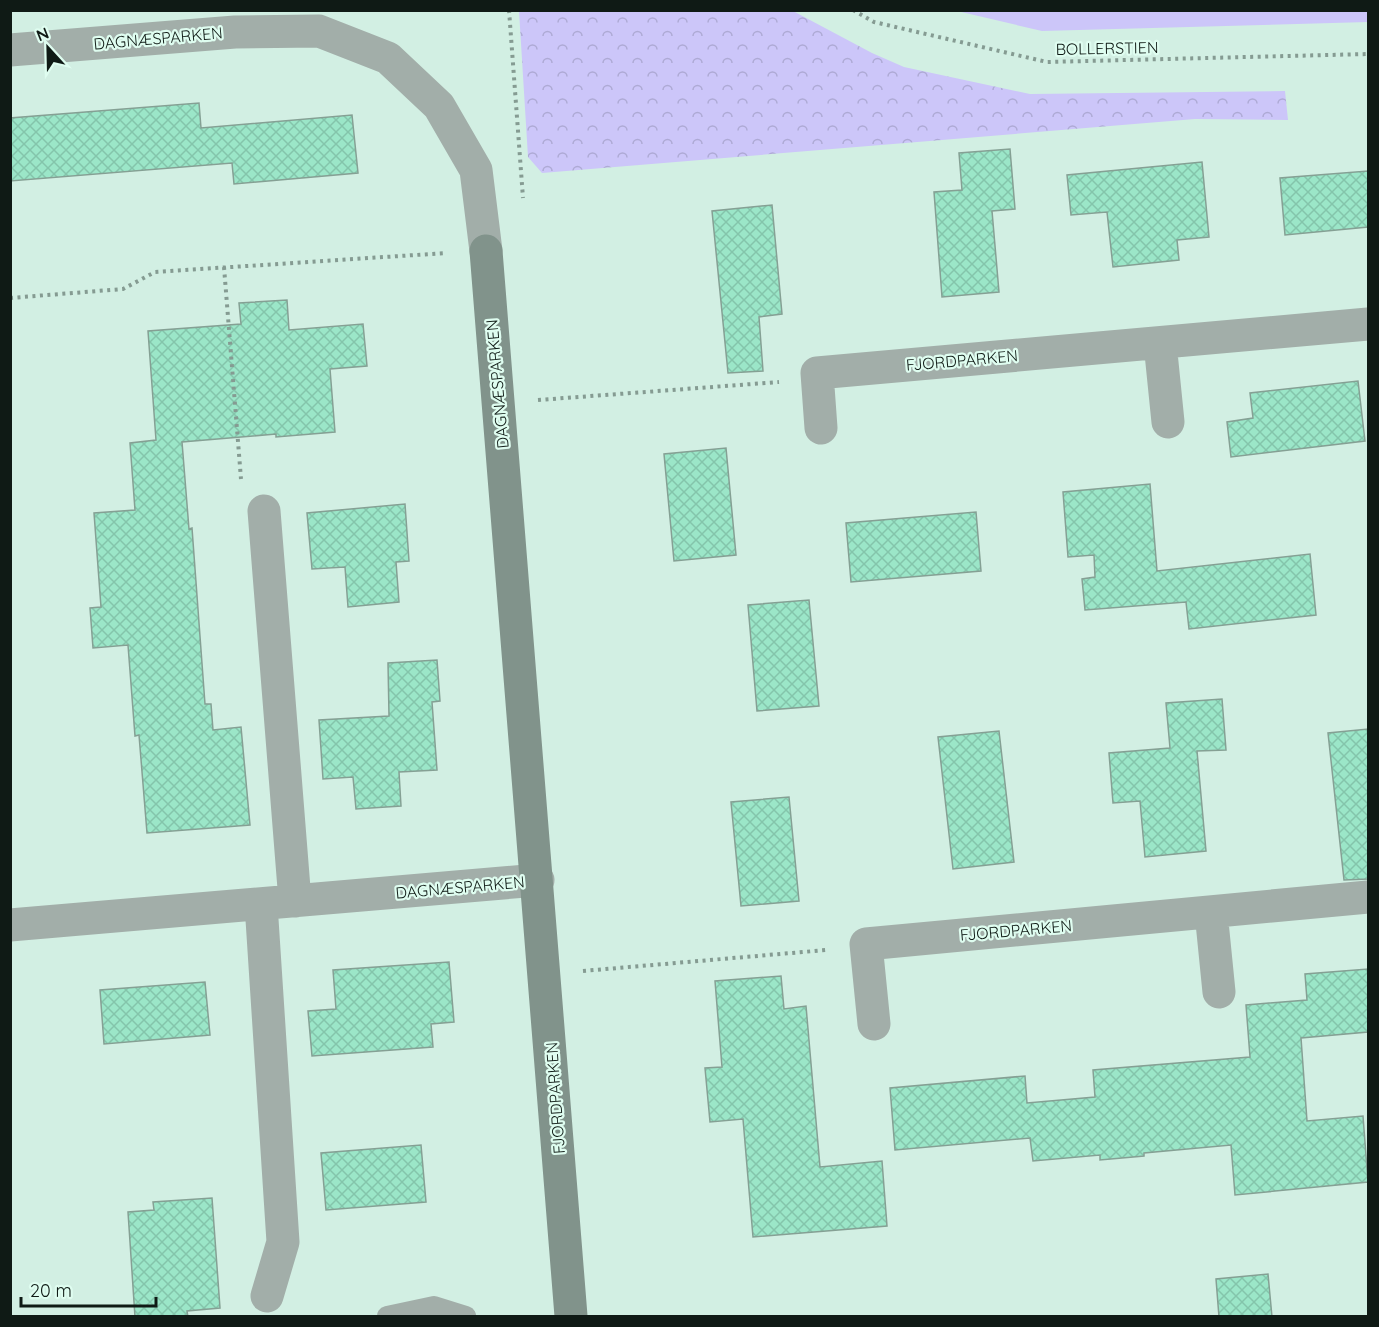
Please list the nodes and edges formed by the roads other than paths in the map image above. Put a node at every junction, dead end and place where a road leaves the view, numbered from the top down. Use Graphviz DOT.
graph roads {
  1 [pos="10,50"];
  2 [pos="1368,324"];
  3 [pos="1160,343"];
  4 [pos="1168,422"];
  5 [pos="821,428"];
  6 [pos="264,511"];
  7 [pos="538,880"];
  8 [pos="1368,897"];
  9 [pos="295,902"];
  10 [pos="261,904"];
  11 [pos="1211,912"];
  12 [pos="10,925"];
  13 [pos="1219,993"];
  14 [pos="874,1024"];
  15 [pos="267,1296"];
  16 [pos="387,1317"];
  17 [pos="466,1317"];
  18 [pos="571,1317"];
  1 -- 7 [label="street, DAGNÆSPARKEN"];
  2 -- 3 [label="street, FJORDPARKEN"];
  3 -- 4 [label="street"];
  3 -- 5 [label="street, FJORDPARKEN"];
  6 -- 9 [label="street"];
  7 -- 9 [label="street, DAGNÆSPARKEN"];
  7 -- 18 [label="street, FJORDPARKEN"];
  8 -- 11 [label="street, FJORDPARKEN"];
  9 -- 10 [label="street, DAGNÆSPARKEN"];
  10 -- 12 [label="street, DAGNÆSPARKEN"];
  10 -- 15 [label="street"];
  11 -- 13 [label="street"];
  11 -- 14 [label="street, FJORDPARKEN"];
  16 -- 17 [label="lane"];
}
